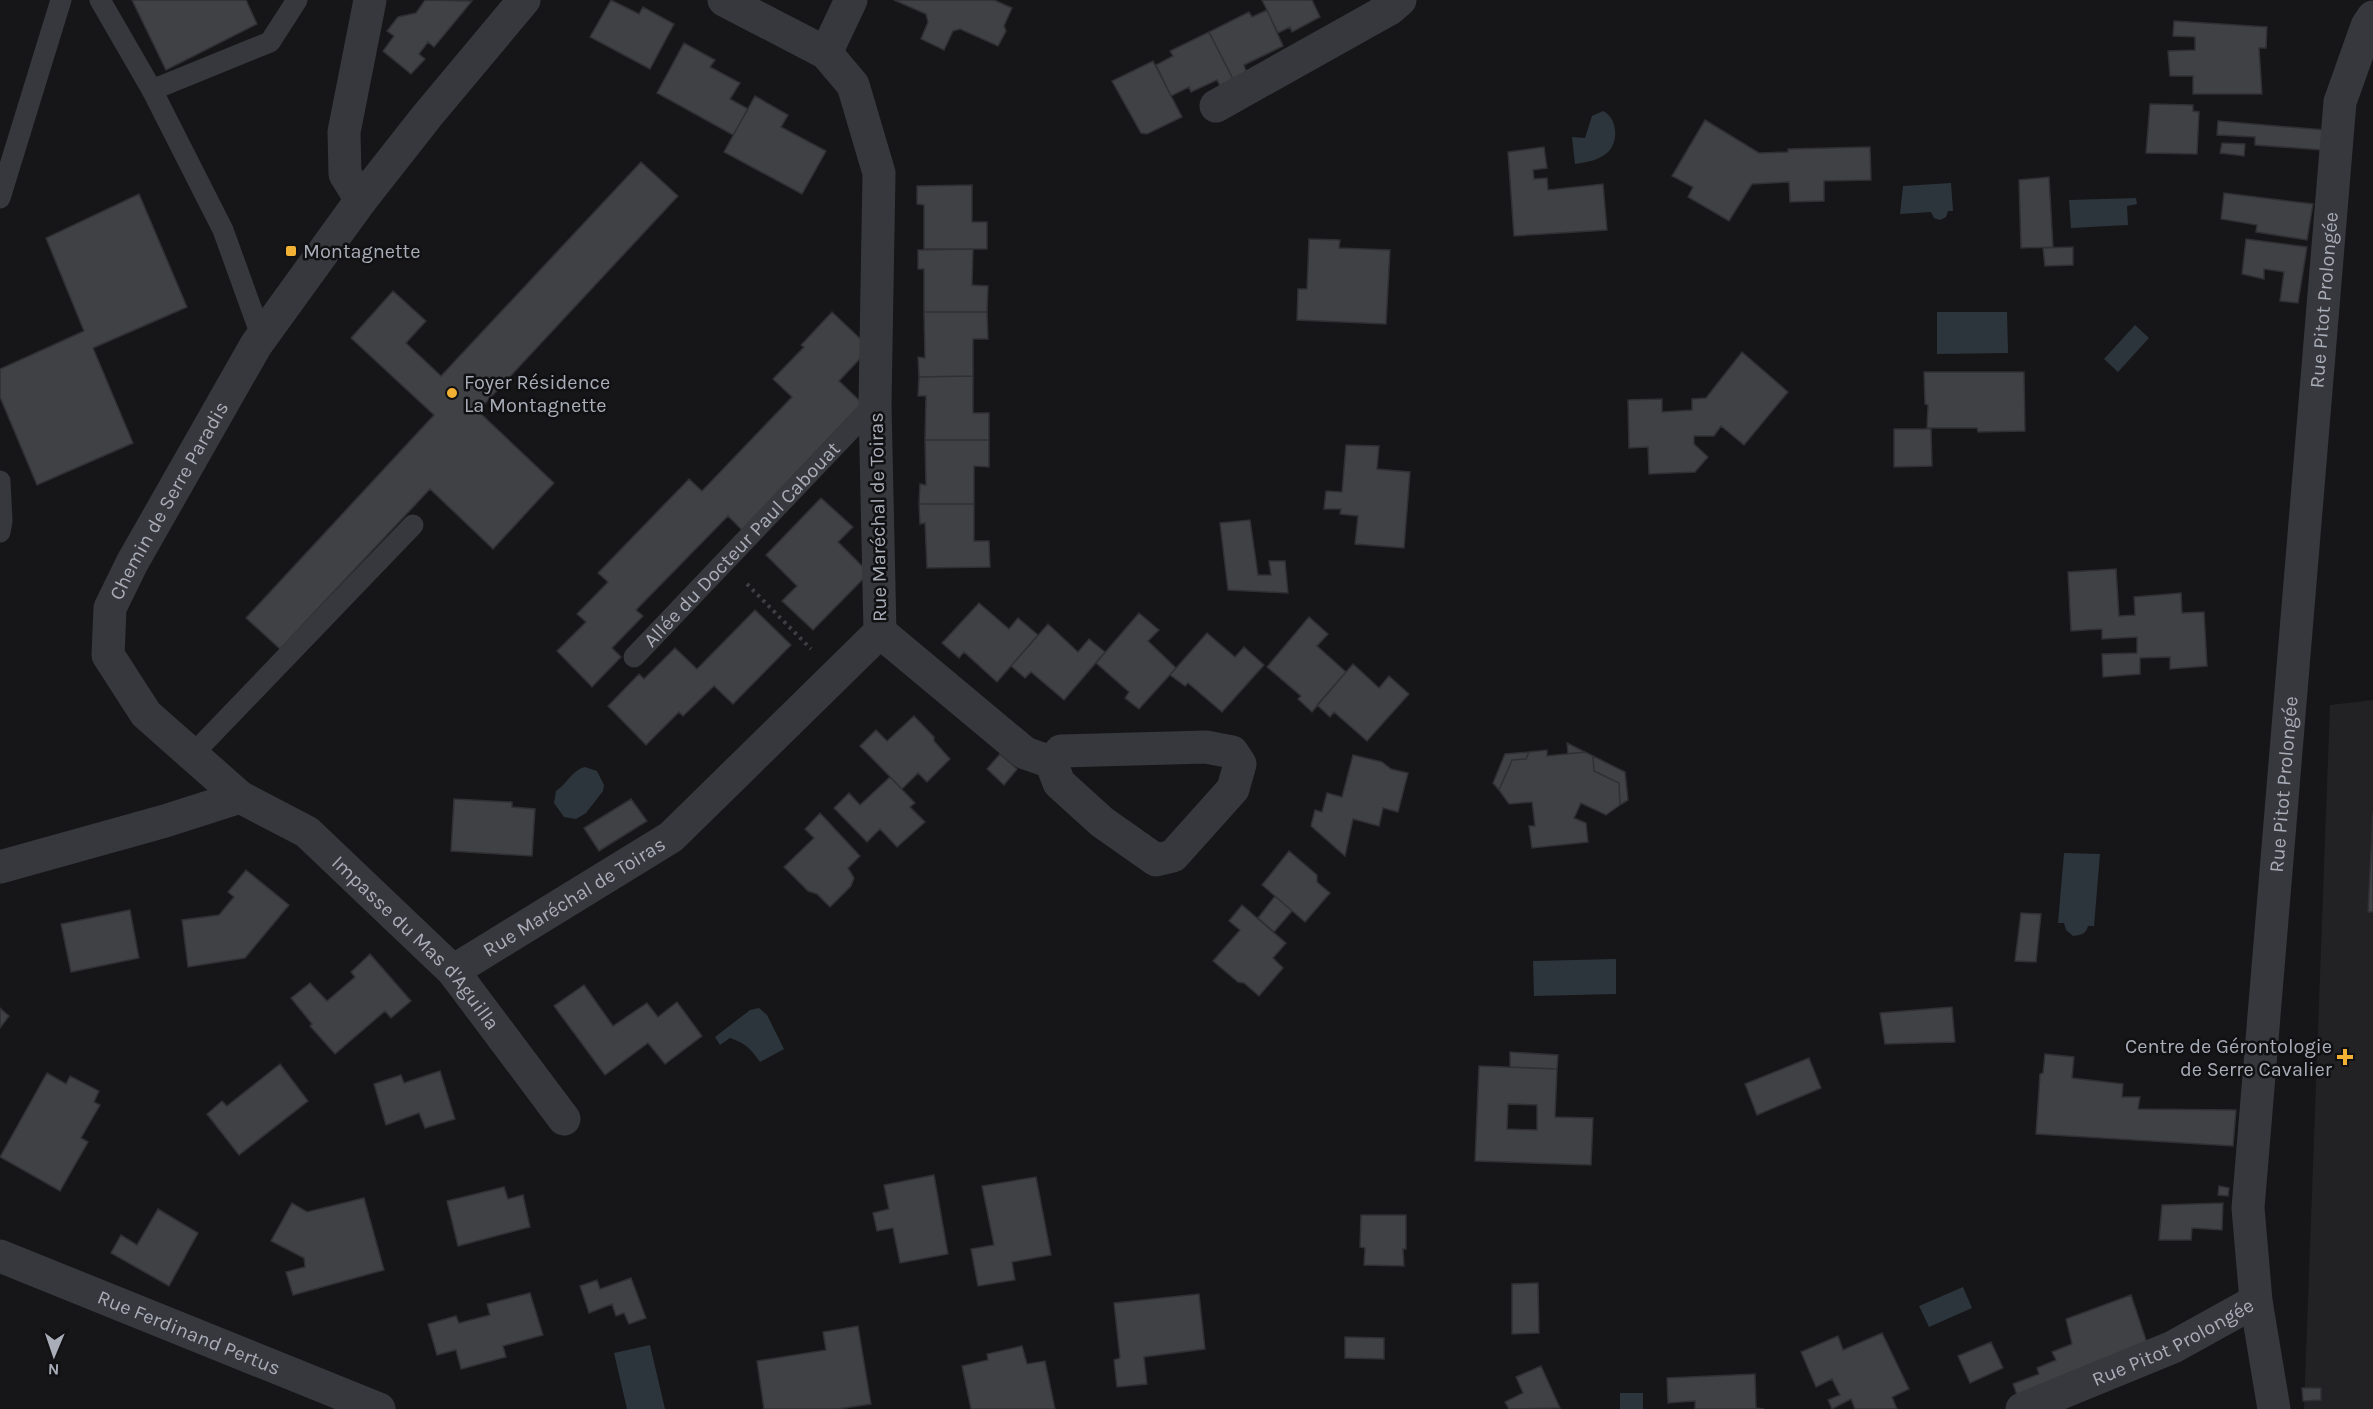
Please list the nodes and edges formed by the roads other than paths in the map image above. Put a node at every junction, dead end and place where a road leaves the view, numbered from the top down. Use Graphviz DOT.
graph roads {
  1 [pos="61,0"];
  2 [pos="100,0"];
  3 [pos="297,0"];
  4 [pos="370,0"];
  5 [pos="524,0"];
  6 [pos="724,0"];
  7 [pos="851,0"];
  8 [pos="1400,0"];
  9 [pos="2373,17"];
  10 [pos="826,54"];
  11 [pos="152,90"];
  12 [pos="1216,106"];
  13 [pos="0,198"];
  14 [pos="361,200"];
  15 [pos="262,338"];
  16 [pos="875,404"];
  17 [pos="0,481"];
  18 [pos="413,525"];
  19 [pos="0,532"];
  20 [pos="880,632"];
  21 [pos="634,657"];
  22 [pos="192,755"];
  23 [pos="1051,762"];
  24 [pos="240,797"];
  25 [pos="0,867"];
  26 [pos="453,971"];
  27 [pos="564,1119"];
  28 [pos="0,1256"];
  29 [pos="2256,1301"];
  30 [pos="379,1409"];
  31 [pos="2022,1409"];
  32 [pos="2274,1409"];
  1 -- 13 [label="lane"];
  2 -- 11 [label="lane"];
  3 -- 11 [label="lane"];
  4 -- 14 [label="street"];
  5 -- 14 [label="street, Chemin de Serre Paradis"];
  6 -- 10 [label="street, Rue Maréchal de Toiras"];
  7 -- 10 [label="street"];
  8 -- 12 [label="street"];
  9 -- 29 [label="street, Rue Pitot Prolongée"];
  10 -- 16 [label="street, Rue Maréchal de Toiras"];
  11 -- 15 [label="lane"];
  14 -- 15 [label="street, Chemin de Serre Paradis"];
  15 -- 22 [label="street, Chemin de Serre Paradis"];
  16 -- 20 [label="street, Rue Maréchal de Toiras"];
  16 -- 21 [label="lane, Allée du Docteur Paul Cabouat"];
  17 -- 19 [label="lane"];
  18 -- 22 [label="lane"];
  20 -- 23 [label="street"];
  20 -- 26 [label="street, Rue Maréchal de Toiras"];
  22 -- 24 [label="street, Chemin de Serre Paradis"];
  23 -- 23 [label="street"];
  24 -- 25 [label="street"];
  24 -- 26 [label="street, Impasse du Mas d'Aguilla"];
  26 -- 27 [label="street, Impasse du Mas d'Aguilla"];
  28 -- 30 [label="street, Rue Ferdinand Pertus"];
  29 -- 31 [label="street, Rue Pitot Prolongée"];
  29 -- 32 [label="street"];
}
